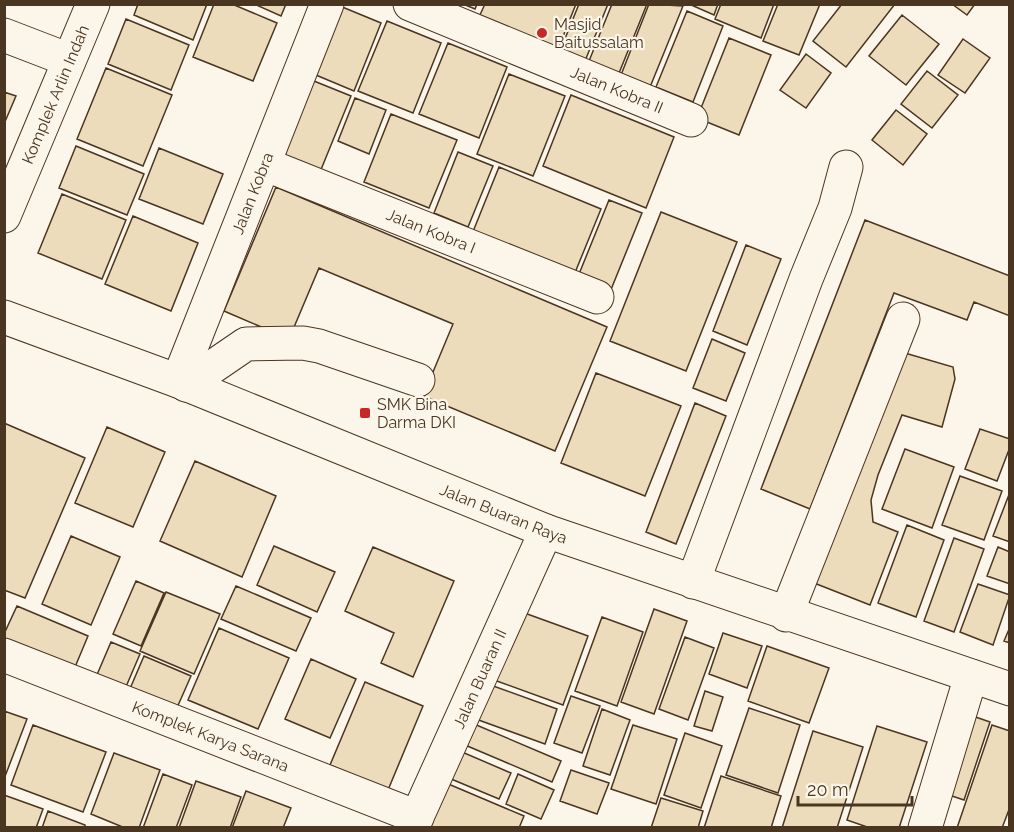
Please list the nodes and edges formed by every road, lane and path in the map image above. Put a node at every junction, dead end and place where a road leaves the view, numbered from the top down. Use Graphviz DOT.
graph roads {
  1 [pos="93,4"];
  2 [pos="327,4"];
  3 [pos="410,4"];
  4 [pos="4,34"];
  5 [pos="69,60"];
  6 [pos="691,120"];
  7 [pos="264,164"];
  8 [pos="846,167"];
  9 [pos="4,216"];
  10 [pos="597,297"];
  11 [pos="4,317"];
  12 [pos="903,318"];
  13 [pos="418,380"];
  14 [pos="182,383"];
  15 [pos="546,531"];
  16 [pos="693,582"];
  17 [pos="786,615"];
  18 [pos="4,655"];
  19 [pos="971,676"];
  20 [pos="1010,689"];
  21 [pos="415,822"];
  22 [pos="925,828"];
  1 -- 5 [label="street, Komplek Arlin Indah"];
  2 -- 7 [label="street, Jalan Kobra"];
  3 -- 6 [label="street, Jalan Kobra II"];
  4 -- 5 [label="street"];
  5 -- 9 [label="street, Komplek Arlin Indah"];
  7 -- 10 [label="street, Jalan Kobra I"];
  7 -- 14 [label="street, Jalan Kobra"];
  8 -- 16 [label="street"];
  11 -- 14 [label="street, Jalan Buaran Raya"];
  12 -- 17 [label="street"];
  13 -- 14 [label="street"];
  14 -- 15 [label="street, Jalan Buaran Raya"];
  15 -- 16 [label="street, Jalan Buaran Raya"];
  15 -- 21 [label="street, Jalan Buaran II"];
  16 -- 17 [label="street, Jalan Buaran Raya"];
  17 -- 19 [label="street, Jalan Buaran Raya"];
  18 -- 21 [label="street, Komplek Karya Sarana"];
  19 -- 20 [label="street, Jalan Buaran Raya"];
  19 -- 22 [label="street"];
}
